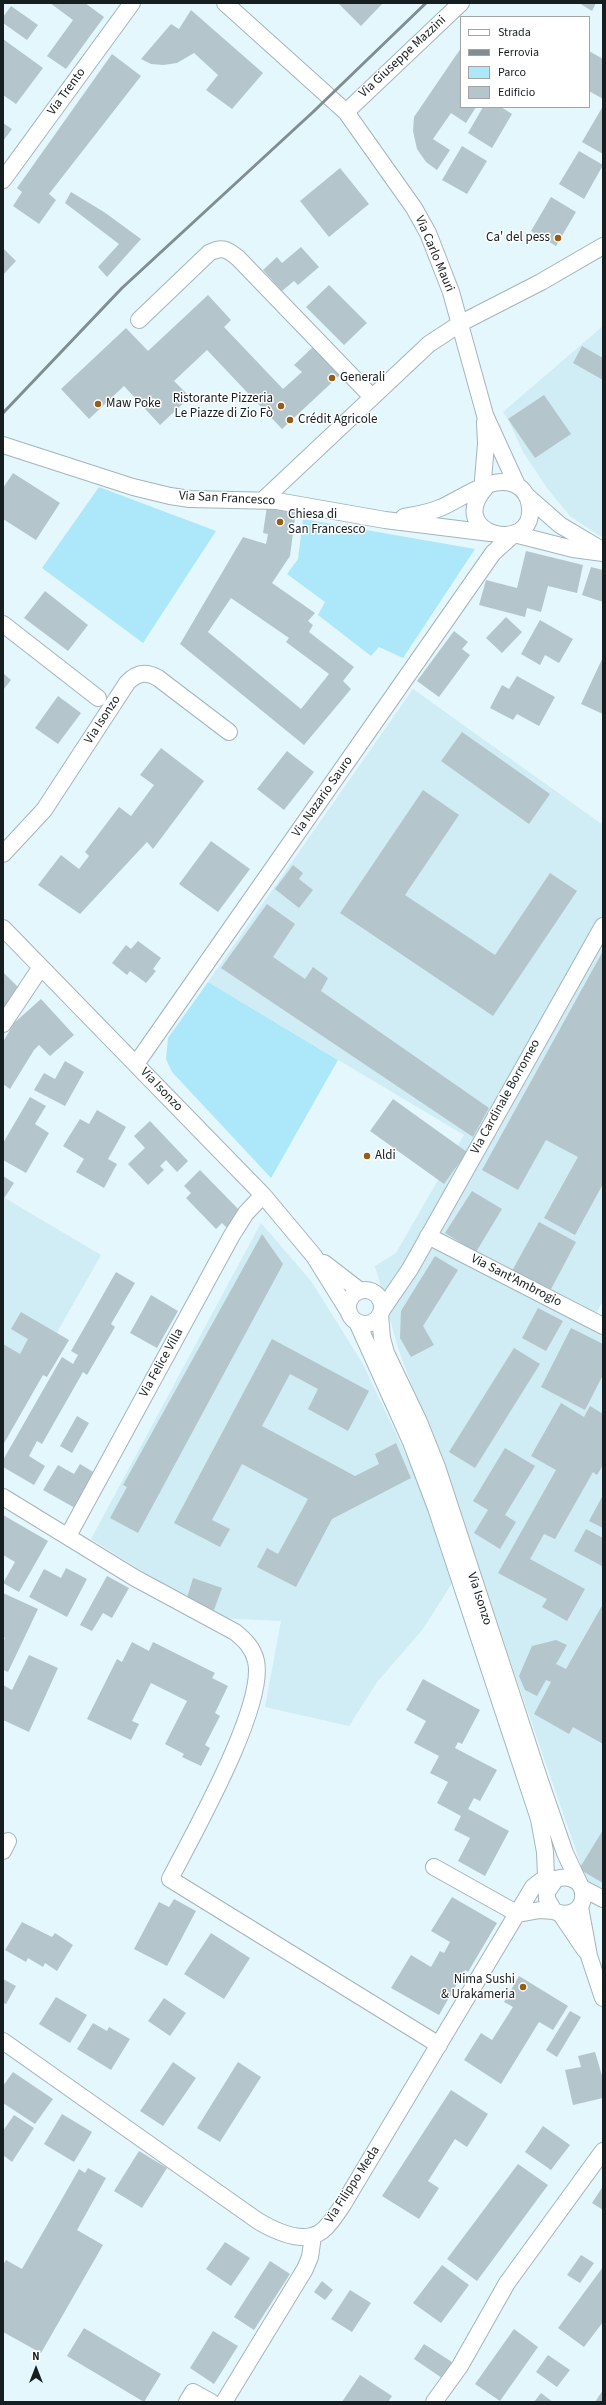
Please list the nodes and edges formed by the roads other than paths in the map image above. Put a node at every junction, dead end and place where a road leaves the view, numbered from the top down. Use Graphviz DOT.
graph roads {
  1 [pos="132,3"];
  2 [pos="225,3"];
  3 [pos="461,3"];
  4 [pos="346,112"];
  5 [pos="3,180"];
  6 [pos="603,246"];
  7 [pos="139,320"];
  8 [pos="461,323"];
  9 [pos="372,397"];
  10 [pos="485,415"];
  11 [pos="5,448"];
  12 [pos="483,489"];
  13 [pos="522,491"];
  14 [pos="264,500"];
  15 [pos="385,520"];
  16 [pos="490,533"];
  17 [pos="514,534"];
  18 [pos="603,552"];
  19 [pos="3,624"];
  20 [pos="98,698"];
  21 [pos="229,732"];
  22 [pos="3,854"];
  23 [pos="603,926"];
  24 [pos="3,928"];
  25 [pos="41,967"];
  26 [pos="3,1024"];
  27 [pos="136,1064"];
  28 [pos="263,1195"];
  29 [pos="428,1236"];
  30 [pos="314,1256"];
  31 [pos="410,1269"];
  32 [pos="363,1290"];
  33 [pos="348,1309"];
  34 [pos="381,1312"];
  35 [pos="357,1322"];
  36 [pos="603,1326"];
  37 [pos="3,1497"];
  38 [pos="68,1536"];
  39 [pos="434,1867"];
  40 [pos="550,1884"];
  41 [pos="581,1886"];
  42 [pos="603,1899"];
  43 [pos="581,1906"];
  44 [pos="603,1909"];
  45 [pos="557,1912"];
  46 [pos="518,1914"];
  47 [pos="589,1956"];
  48 [pos="603,1998"];
  49 [pos="3,2041"];
  50 [pos="439,2045"];
  51 [pos="603,2151"];
  52 [pos="313,2236"];
  53 [pos="187,2402"];
  54 [pos="211,2402"];
  55 [pos="224,2402"];
  56 [pos="434,2402"];
  1 -- 5 [label="street, Via Trento"];
  2 -- 4 [label="street, Via Carlo Mauri"];
  3 -- 4 [label="street, Via Giuseppe Mazzini"];
  4 -- 8 [label="street, Via Carlo Mauri"];
  6 -- 8 [label="street"];
  7 -- 9 [label="street"];
  8 -- 9 [label="street"];
  8 -- 10 [label="street, Via Carlo Mauri"];
  9 -- 14 [label="street"];
  10 -- 12 [label="street, Via Carlo Mauri"];
  10 -- 13 [label="street, Via Carlo Mauri"];
  11 -- 14 [label="street, Via San Francesco"];
  12 -- 13 [label="street"];
  12 -- 15 [label="street, Via San Francesco"];
  12 -- 16 [label="street"];
  13 -- 17 [label="street"];
  13 -- 18 [label="street"];
  14 -- 15 [label="street, Via San Francesco"];
  15 -- 16 [label="street, Via San Francesco"];
  16 -- 17 [label="street"];
  17 -- 18 [label="street"];
  17 -- 27 [label="street, Via Nazario Sauro"];
  19 -- 20 [label="street"];
  21 -- 22 [label="street, Via Isonzo"];
  23 -- 29 [label="street, Via Cardinale Borromeo"];
  24 -- 25 [label="street, Via Isonzo"];
  25 -- 26 [label="street"];
  25 -- 27 [label="street, Via Isonzo"];
  27 -- 28 [label="street, Via Isonzo"];
  28 -- 30 [label="street, Via Isonzo"];
  28 -- 38 [label="street, Via Felice Villa"];
  29 -- 31 [label="street, Via Cardinale Borromeo"];
  29 -- 36 [label="street, Via Sant'Ambrogio"];
  30 -- 32 [label="street, Via Isonzo"];
  30 -- 33 [label="street, Via Isonzo"];
  31 -- 32 [label="street, Via Cardinale Borromeo"];
  31 -- 34 [label="street, Via Cardinale Borromeo"];
  32 -- 33 [label="street"];
  32 -- 34 [label="street"];
  33 -- 35 [label="street"];
  34 -- 35 [label="street"];
  34 -- 41 [label="street, Via Isonzo"];
  35 -- 40 [label="street, Via Isonzo"];
  37 -- 38 [label="street"];
  38 -- 50 [label="street"];
  39 -- 46 [label="street"];
  40 -- 41 [label="street"];
  40 -- 45 [label="street"];
  40 -- 46 [label="street, Via Filippo Meda"];
  41 -- 42 [label="street"];
  41 -- 43 [label="street"];
  43 -- 44 [label="street"];
  43 -- 45 [label="street"];
  43 -- 47 [label="street"];
  45 -- 46 [label="street"];
  45 -- 47 [label="street"];
  46 -- 50 [label="street, Via Filippo Meda"];
  47 -- 48 [label="street"];
  49 -- 52 [label="street"];
  50 -- 52 [label="street, Via Filippo Meda"];
  51 -- 56 [label="street"];
  52 -- 55 [label="street"];
  53 -- 54 [label="street"];
}
